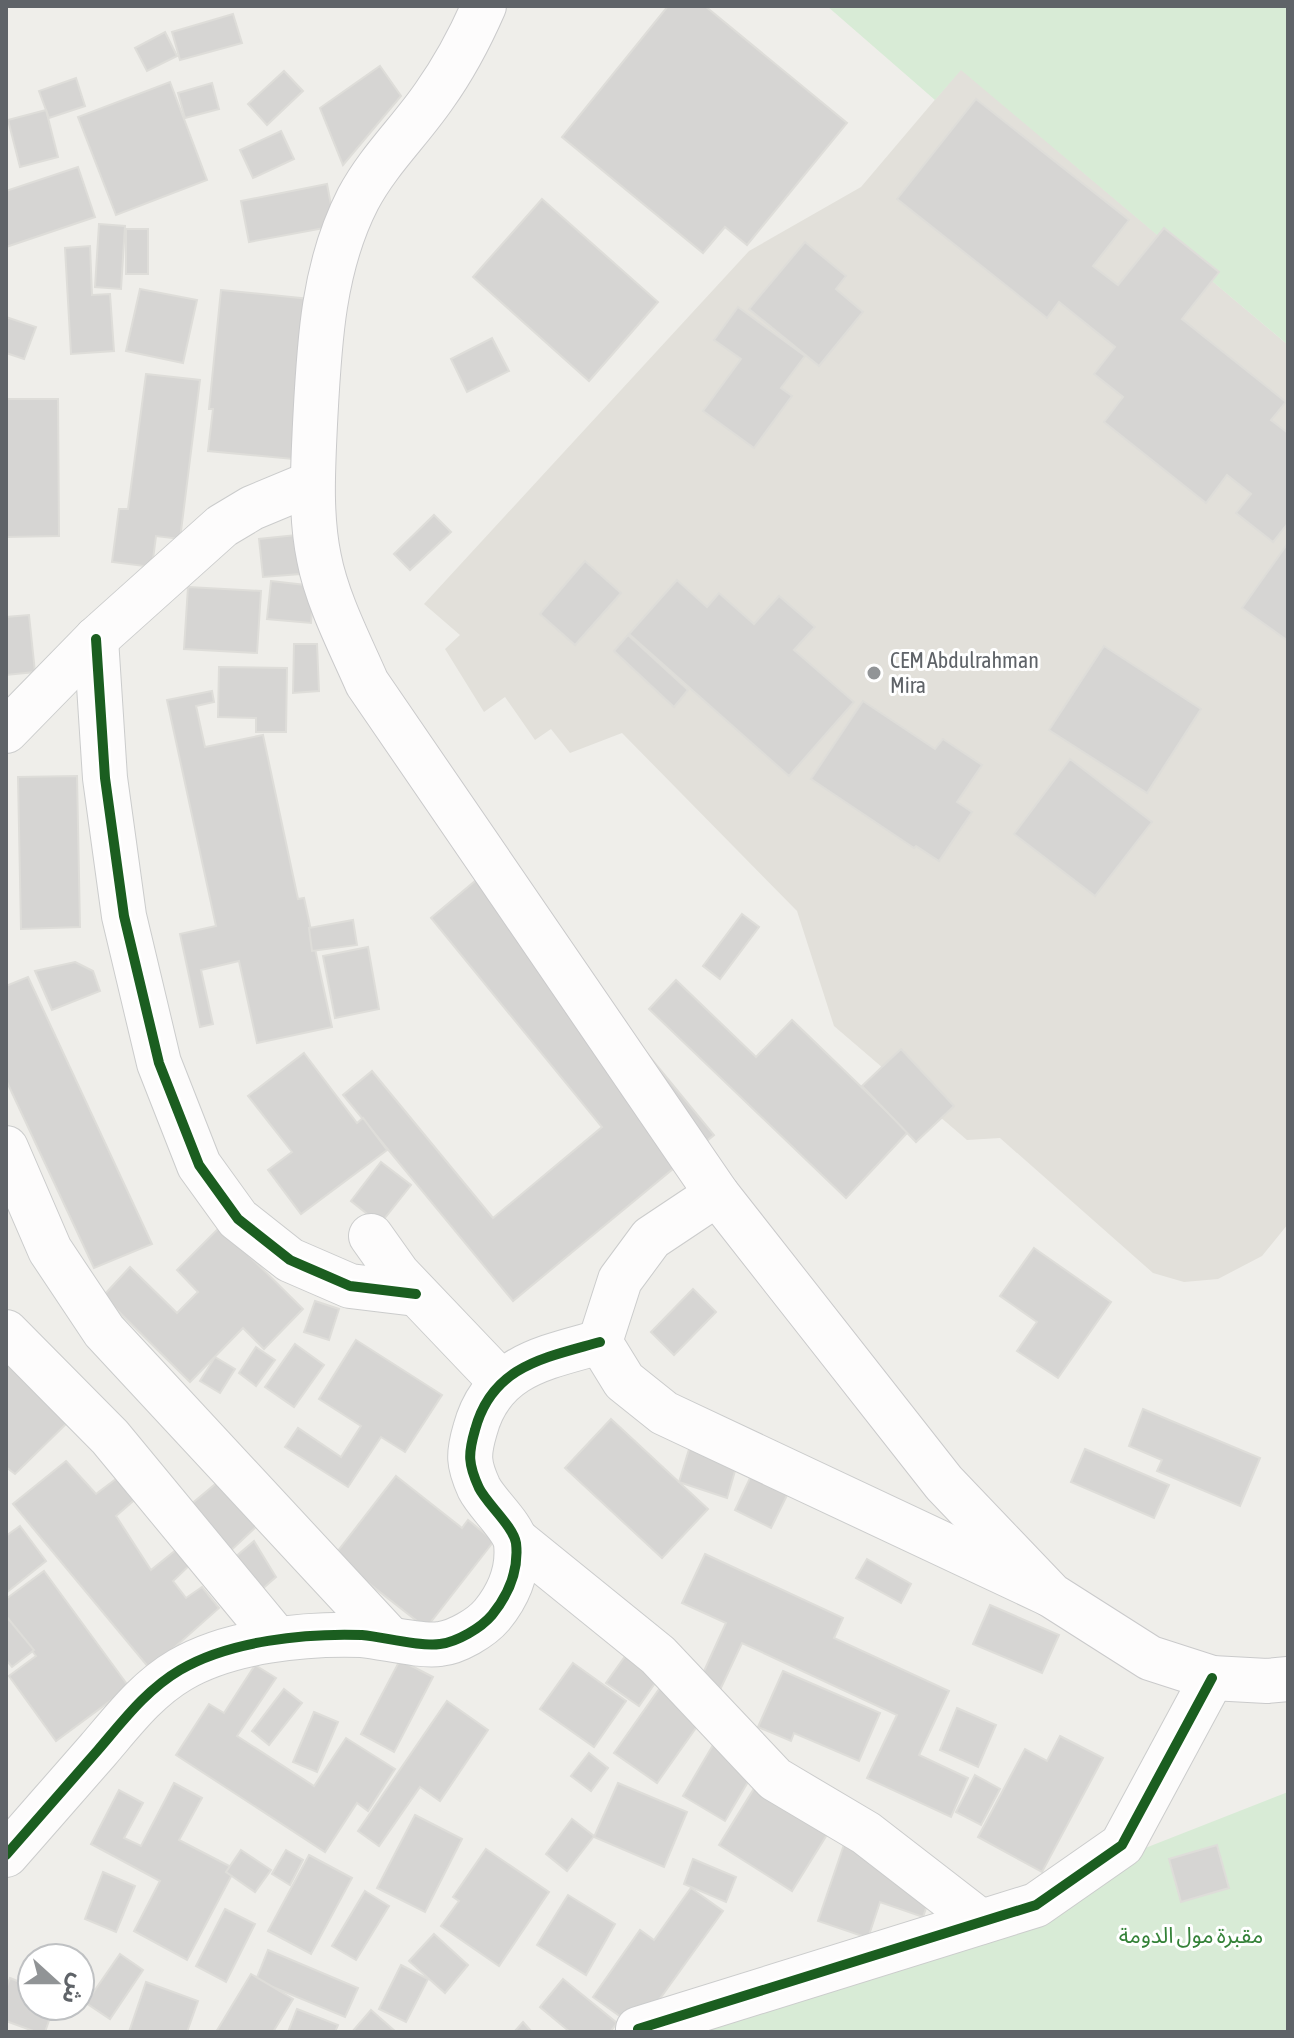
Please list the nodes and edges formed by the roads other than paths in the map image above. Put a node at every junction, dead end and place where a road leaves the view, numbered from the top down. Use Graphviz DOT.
graph roads {
  1 [pos="484,6"];
  2 [pos="312,483"];
  3 [pos="96,639"];
  4 [pos="6,731"];
  5 [pos="6,1148"];
  6 [pos="717,1194"];
  7 [pos="371,1236"];
  8 [pos="416,1294"];
  9 [pos="6,1332"];
  10 [pos="600,1342"];
  11 [pos="500,1381"];
  12 [pos="516,1540"];
  13 [pos="1051,1595"];
  14 [pos="276,1638"];
  15 [pos="389,1638"];
  16 [pos="1212,1678"];
  17 [pos="1288,1679"];
  18 [pos="6,1855"];
  19 [pos="981,1922"];
  20 [pos="638,2029"];
  1 -- 2 [label="street"];
  2 -- 3 [label="street"];
  2 -- 6 [label="street"];
  3 -- 4 [label="street"];
  3 -- 8 [label="street"];
  5 -- 15 [label="street"];
  6 -- 10 [label="street"];
  6 -- 13 [label="street"];
  7 -- 8 [label="street"];
  8 -- 11 [label="street"];
  9 -- 14 [label="street"];
  10 -- 11 [label="street"];
  10 -- 13 [label="street"];
  11 -- 12 [label="street"];
  12 -- 15 [label="street"];
  12 -- 19 [label="street"];
  13 -- 16 [label="street"];
  14 -- 15 [label="street"];
  14 -- 18 [label="street"];
  16 -- 17 [label="street"];
  16 -- 19 [label="street"];
  19 -- 20 [label="street"];
}
